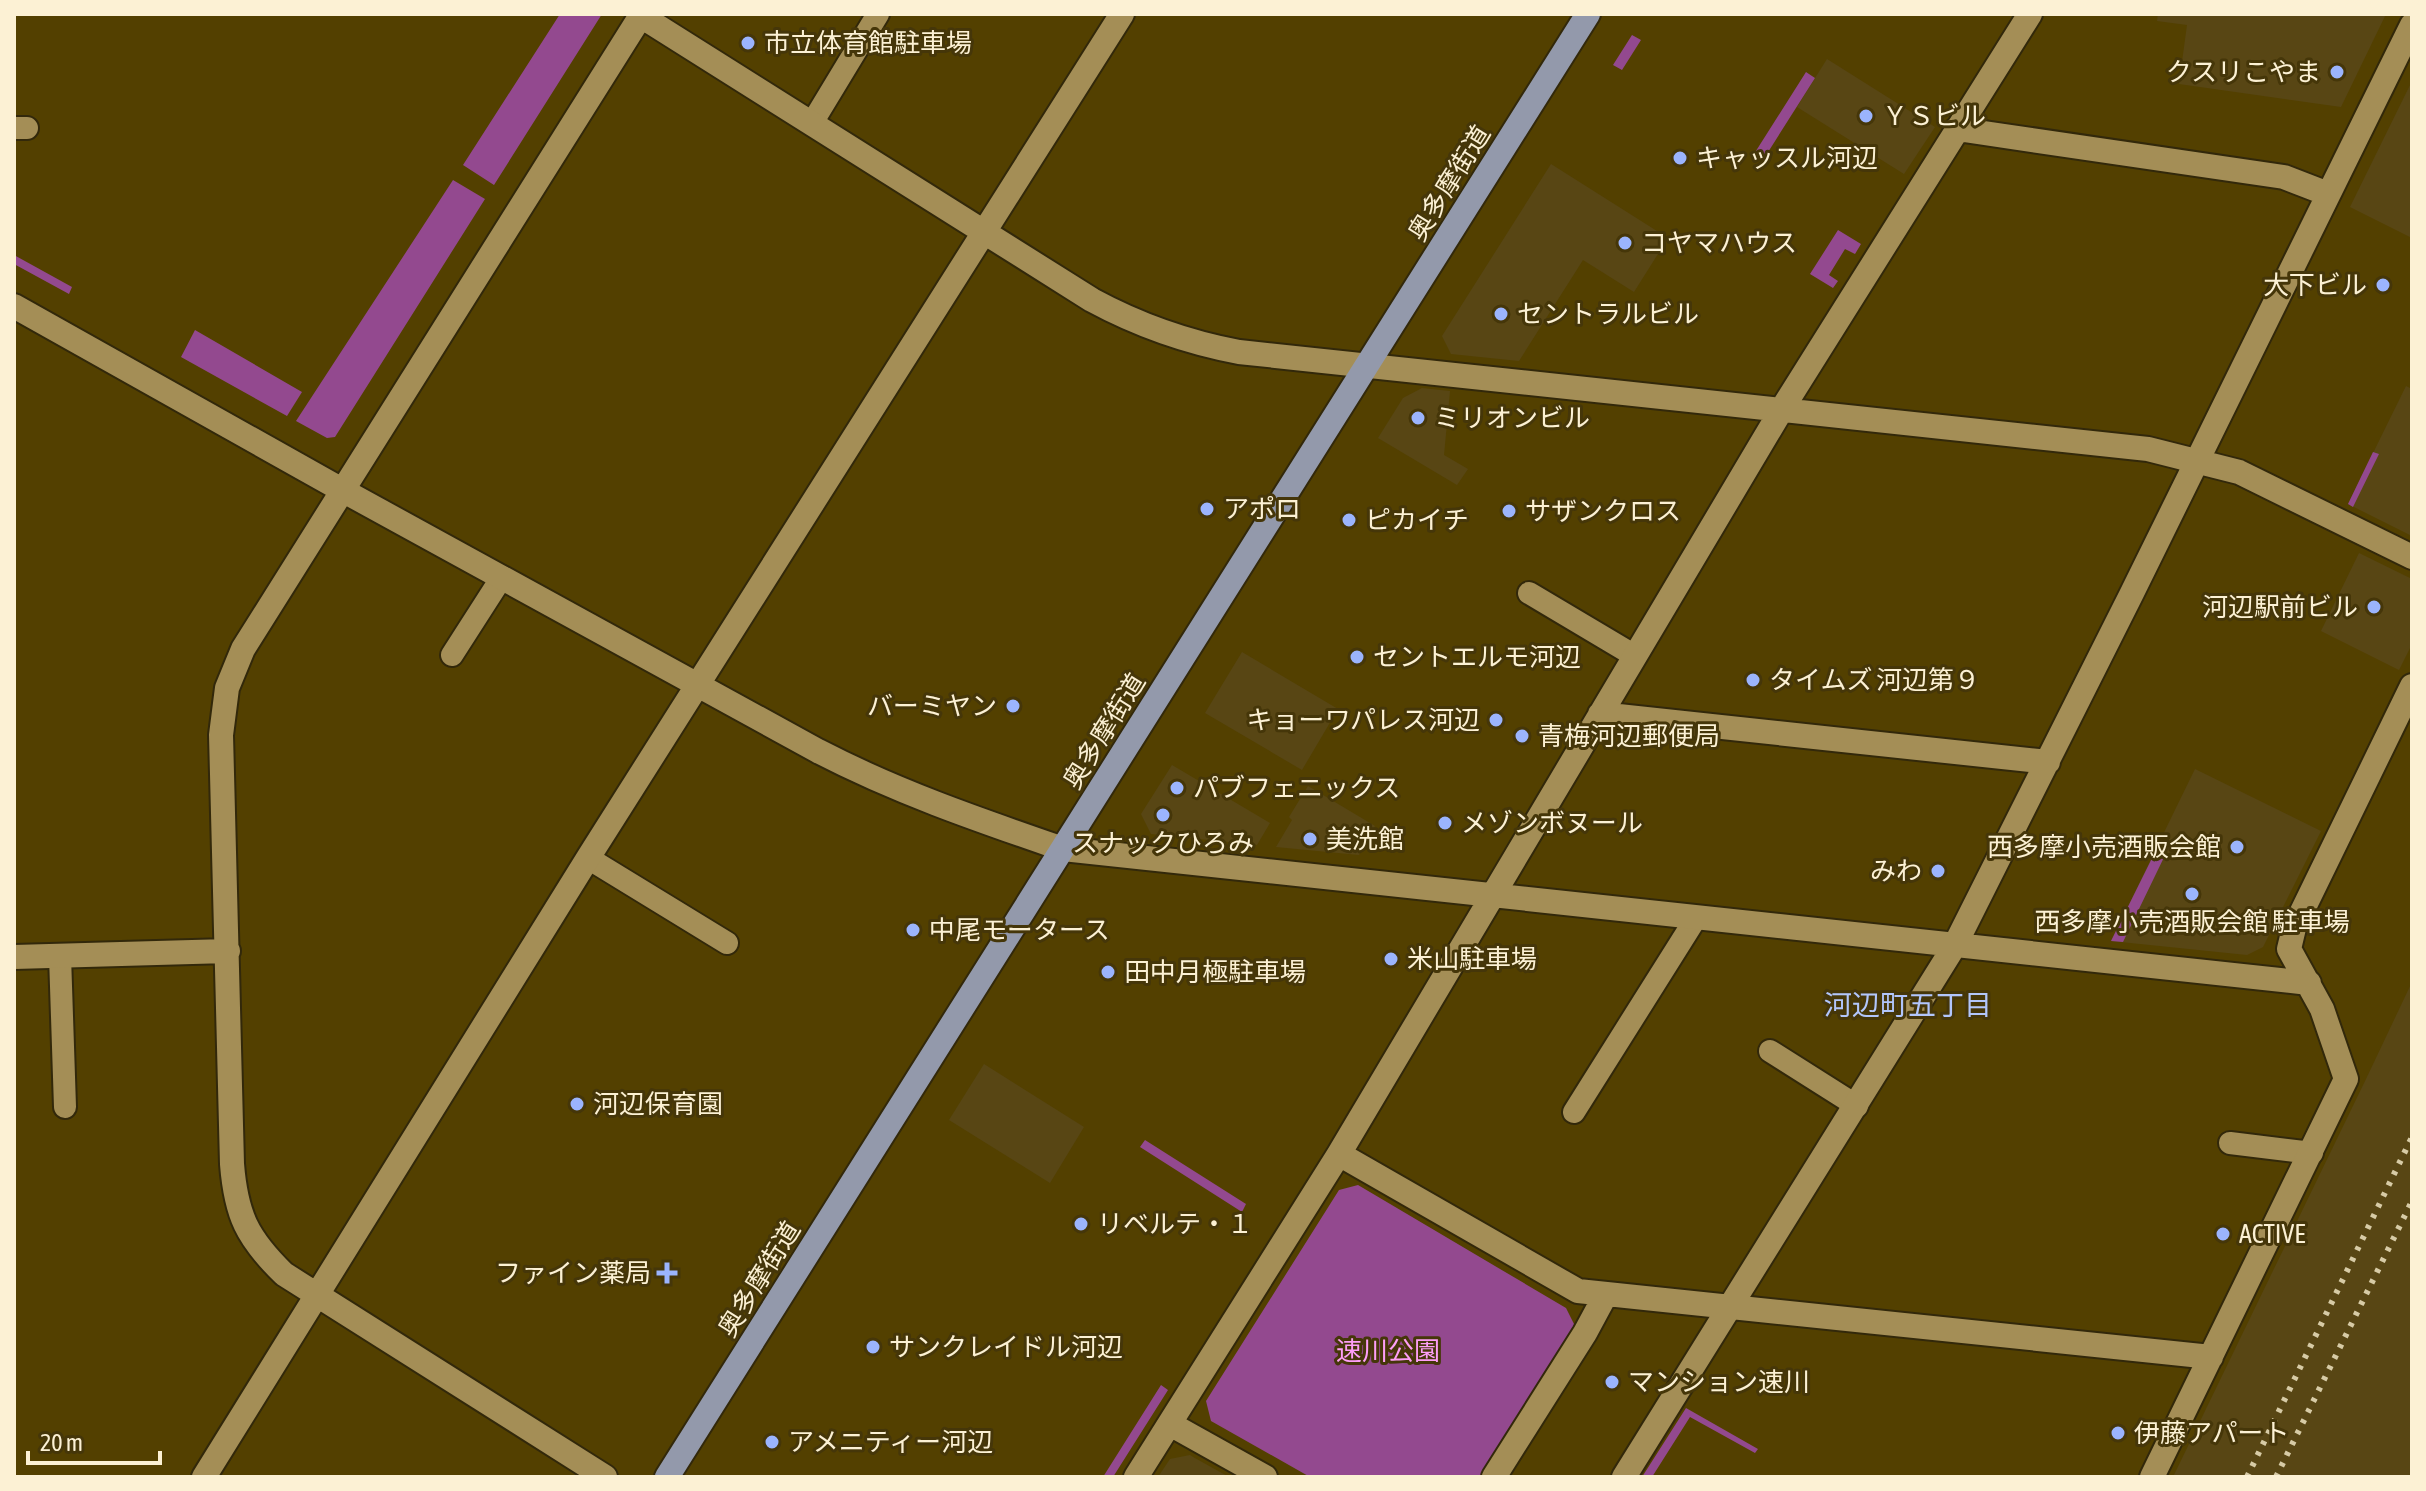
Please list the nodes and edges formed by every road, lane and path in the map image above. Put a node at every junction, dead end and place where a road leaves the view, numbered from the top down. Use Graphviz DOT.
graph roads {
  1 [pos="878,14"];
  2 [pos="1122,14"];
  3 [pos="1588,14"];
  4 [pos="2030,14"];
  5 [pos="642,15"];
  6 [pos="2412,25"];
  7 [pos="812,123"];
  8 [pos="1957,129"];
  9 [pos="2328,194"];
  10 [pos="985,232"];
  11 [pos="14,306"];
  12 [pos="1368,365"];
  13 [pos="1782,409"];
  14 [pos="2198,460"];
  15 [pos="342,490"];
  16 [pos="2412,557"];
  17 [pos="502,577"];
  18 [pos="1529,593"];
  19 [pos="452,655"];
  20 [pos="1635,656"];
  21 [pos="698,684"];
  22 [pos="2412,686"];
  23 [pos="1600,714"];
  24 [pos="2048,762"];
  25 [pos="1063,849"];
  26 [pos="588,858"];
  27 [pos="1492,896"];
  28 [pos="1696,918"];
  29 [pos="727,943"];
  30 [pos="1955,945"];
  31 [pos="228,951"];
  32 [pos="60,956"];
  33 [pos="14,957"];
  34 [pos="2309,983"];
  35 [pos="1770,1051"];
  36 [pos="1857,1106"];
  37 [pos="65,1107"];
  38 [pos="1574,1112"];
  39 [pos="2230,1143"];
  40 [pos="2312,1153"];
  41 [pos="1339,1154"];
  42 [pos="1606,1294"];
  43 [pos="317,1295"];
  44 [pos="1730,1307"];
  45 [pos="2211,1357"];
  46 [pos="1170,1424"];
  47 [pos="204,1477"];
  48 [pos="605,1477"];
  49 [pos="667,1477"];
  50 [pos="1136,1477"];
  51 [pos="1265,1477"];
  52 [pos="1494,1477"];
  53 [pos="1624,1477"];
  54 [pos="2152,1477"];
  1 -- 7 [label="lane"];
  2 -- 10 [label="street"];
  3 -- 12 [label="main road, 奥多摩街道"];
  4 -- 8 [label="street"];
  5 -- 7 [label="street"];
  5 -- 15 [label="street"];
  6 -- 9 [label="street"];
  7 -- 10 [label="street"];
  8 -- 9 [label="street"];
  8 -- 13 [label="street"];
  9 -- 14 [label="street"];
  10 -- 12 [label="street"];
  10 -- 21 [label="street"];
  11 -- 15 [label="street"];
  12 -- 13 [label="street"];
  12 -- 25 [label="main road, 奥多摩街道"];
  13 -- 14 [label="street"];
  13 -- 20 [label="street"];
  14 -- 16 [label="street"];
  14 -- 24 [label="street"];
  15 -- 17 [label="street"];
  15 -- 31 [label="street"];
  17 -- 19 [label="lane"];
  17 -- 21 [label="street"];
  18 -- 20 [label="lane"];
  20 -- 23 [label="street"];
  21 -- 25 [label="street"];
  21 -- 26 [label="street"];
  22 -- 34 [label="street"];
  23 -- 24 [label="street"];
  23 -- 27 [label="street"];
  24 -- 30 [label="street"];
  25 -- 27 [label="street"];
  25 -- 49 [label="main road, 奥多摩街道"];
  26 -- 29 [label="lane"];
  26 -- 43 [label="street"];
  27 -- 28 [label="street"];
  27 -- 41 [label="street"];
  28 -- 30 [label="street"];
  28 -- 38 [label="lane"];
  30 -- 34 [label="street"];
  30 -- 36 [label="street"];
  31 -- 32 [label="street"];
  31 -- 43 [label="street"];
  32 -- 33 [label="street"];
  32 -- 37 [label="lane"];
  34 -- 40 [label="street"];
  35 -- 36 [label="lane"];
  36 -- 44 [label="street"];
  39 -- 40 [label="lane"];
  40 -- 45 [label="street"];
  41 -- 42 [label="street"];
  41 -- 46 [label="street"];
  42 -- 44 [label="street"];
  42 -- 52 [label="street"];
  43 -- 47 [label="street"];
  43 -- 48 [label="street"];
  44 -- 45 [label="street"];
  44 -- 53 [label="street"];
  45 -- 54 [label="street"];
  46 -- 50 [label="street"];
  46 -- 51 [label="street"];
}
